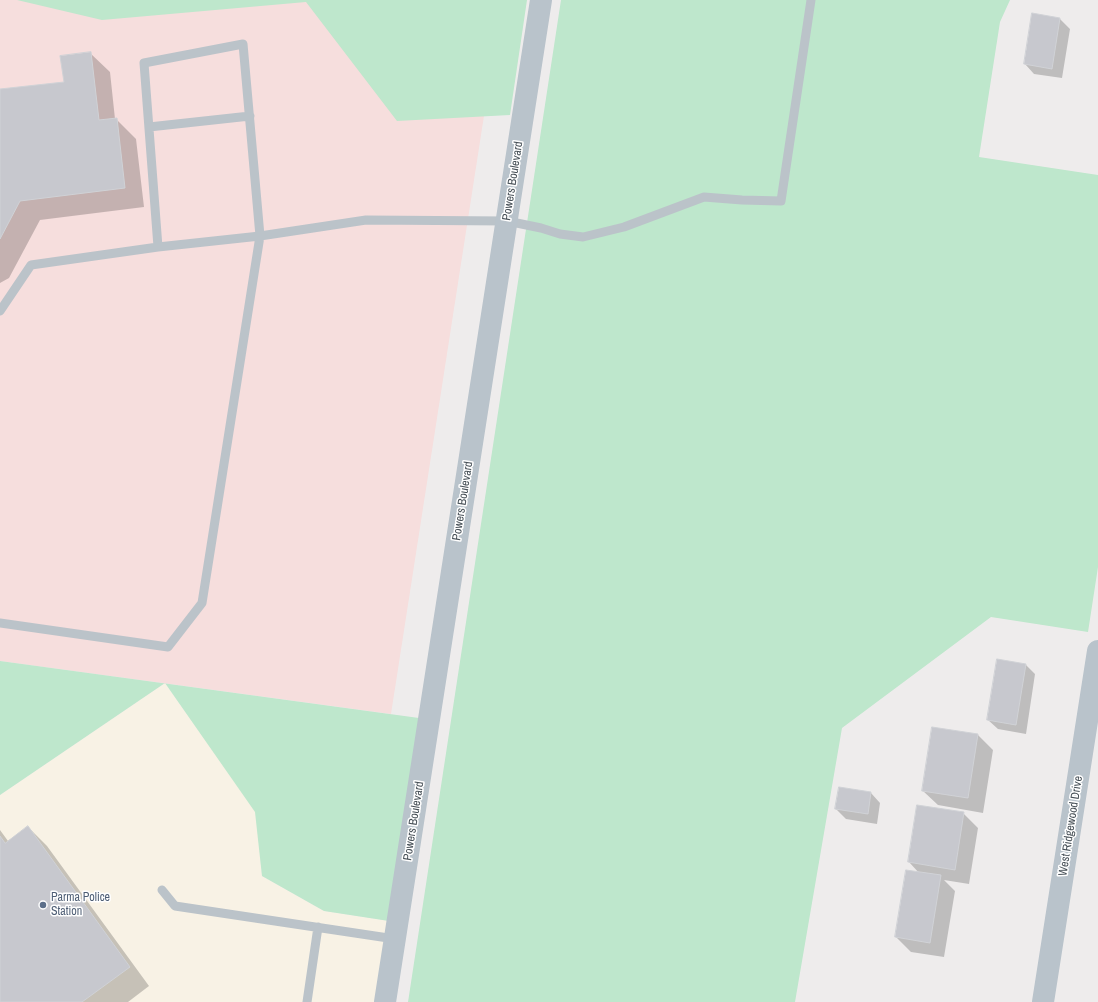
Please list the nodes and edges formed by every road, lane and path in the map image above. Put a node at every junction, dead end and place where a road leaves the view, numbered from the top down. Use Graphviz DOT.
graph roads {
  1 [pos="541,0"];
  2 [pos="811,0"];
  3 [pos="250,116"];
  4 [pos="149,127"];
  5 [pos="507,221"];
  6 [pos="260,236"];
  7 [pos="158,247"];
  8 [pos="0,311"];
  9 [pos="0,623"];
  10 [pos="1098,651"];
  11 [pos="162,890"];
  12 [pos="318,927"];
  13 [pos="395,939"];
  14 [pos="307,1002"];
  15 [pos="385,1002"];
  16 [pos="1044,1002"];
  1 -- 5 [label="street, Powers Boulevard"];
  2 -- 5 [label="lane"];
  3 -- 4 [label="lane"];
  3 -- 4 [label="lane"];
  3 -- 6 [label="lane"];
  4 -- 7 [label="lane"];
  5 -- 6 [label="lane"];
  5 -- 13 [label="street, Powers Boulevard"];
  6 -- 7 [label="lane"];
  6 -- 9 [label="lane"];
  7 -- 8 [label="lane"];
  10 -- 16 [label="street, West Ridgewood Drive"];
  11 -- 12 [label="lane"];
  12 -- 13 [label="lane"];
  12 -- 14 [label="lane"];
  13 -- 15 [label="street, Powers Boulevard"];
}
